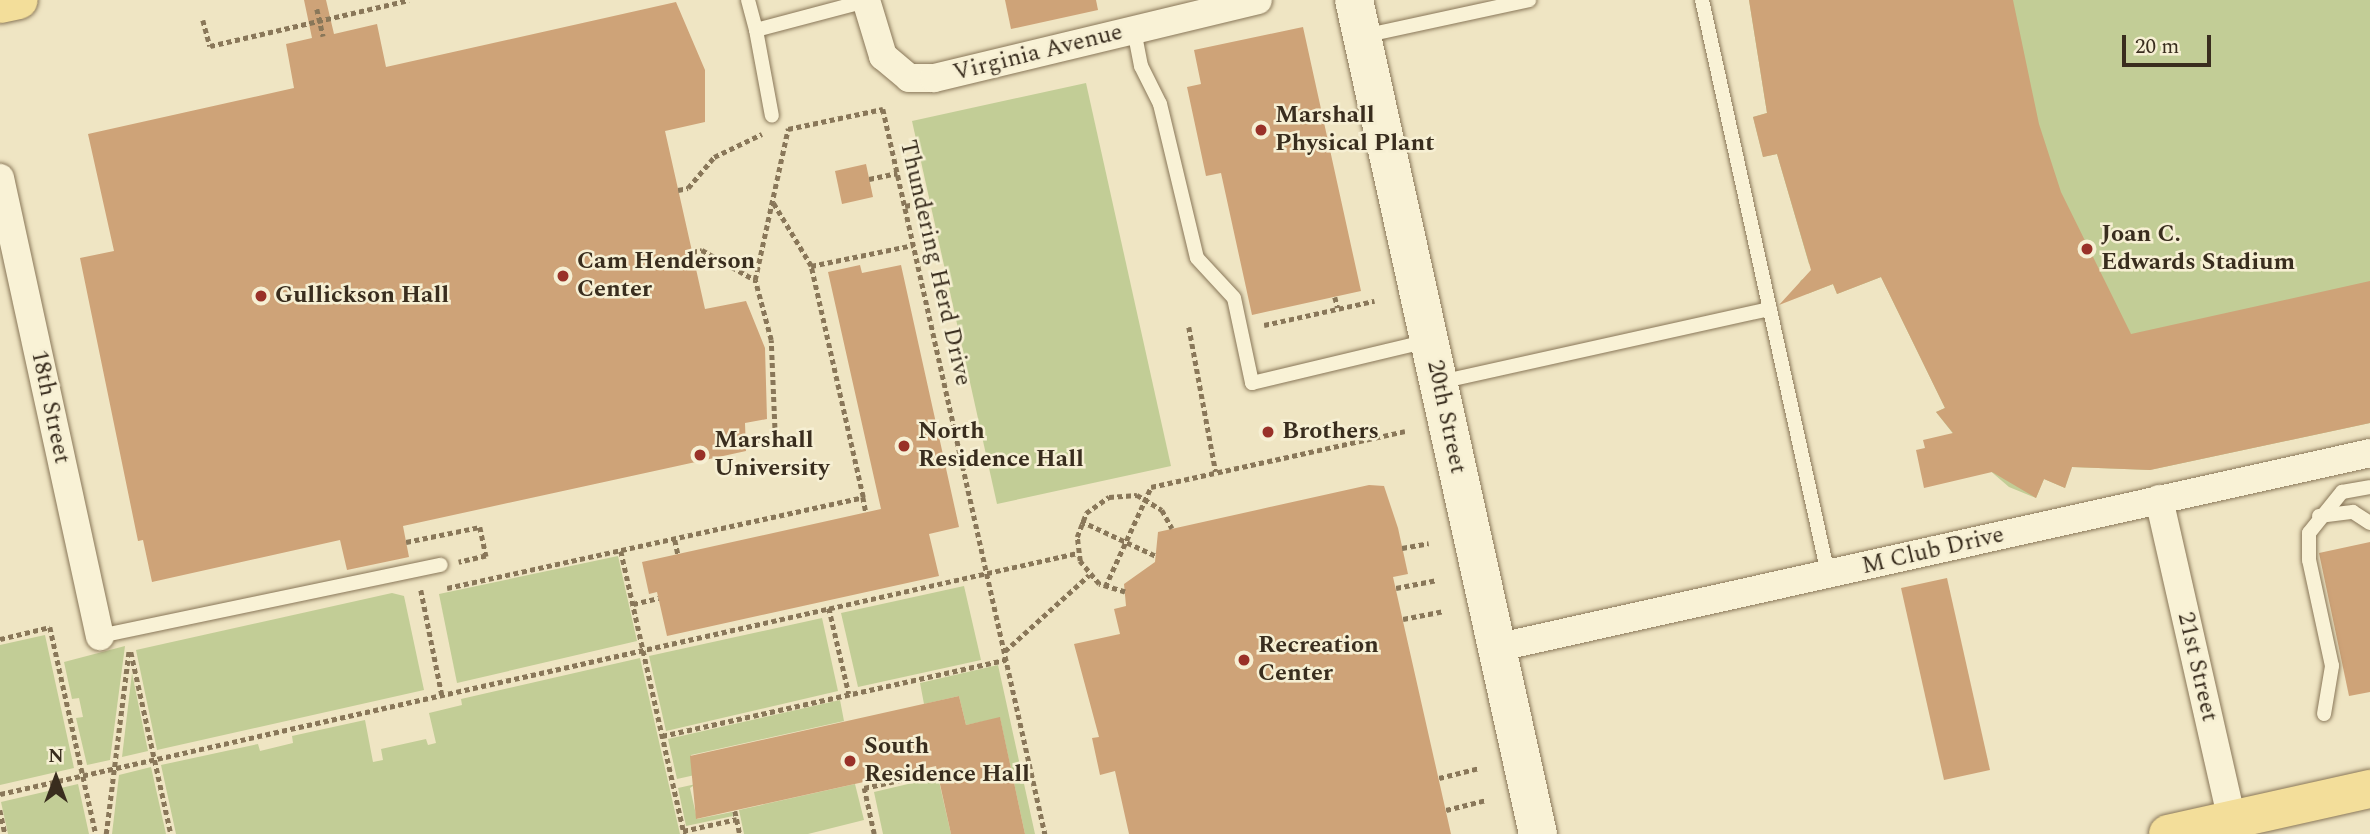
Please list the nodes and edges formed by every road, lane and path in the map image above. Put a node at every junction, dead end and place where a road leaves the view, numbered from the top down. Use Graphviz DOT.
graph roads {
  1 [pos="19,0"];
  2 [pos="409,0"];
  3 [pos="748,0"];
  4 [pos="1258,0"];
  5 [pos="1354,0"];
  6 [pos="1530,0"];
  7 [pos="1702,0"];
  8 [pos="866,1"];
  9 [pos="0,4"];
  10 [pos="317,9"];
  11 [pos="203,20"];
  12 [pos="319,20"];
  13 [pos="757,30"];
  14 [pos="1133,30"];
  15 [pos="323,36"];
  16 [pos="1363,37"];
  17 [pos="772,116"];
  18 [pos="788,129"];
  19 [pos="897,173"];
  20 [pos="0,178"];
  21 [pos="869,179"];
  22 [pos="678,190"];
  23 [pos="772,201"];
  24 [pos="930,201"];
  25 [pos="905,206"];
  26 [pos="914,245"];
  27 [pos="692,251"];
  28 [pos="811,266"];
  29 [pos="755,280"];
  30 [pos="1335,297"];
  31 [pos="1374,300"];
  32 [pos="1338,309"];
  33 [pos="1770,309"];
  34 [pos="1264,325"];
  35 [pos="1189,327"];
  36 [pos="1429,340"];
  37 [pos="1438,382"];
  38 [pos="1405,431"];
  39 [pos="746,443"];
  40 [pos="2370,453"];
  41 [pos="1216,472"];
  42 [pos="2370,487"];
  43 [pos="863,497"];
  44 [pos="1146,498"];
  45 [pos="2159,499"];
  46 [pos="866,512"];
  47 [pos="2319,516"];
  48 [pos="1081,521"];
  49 [pos="2370,523"];
  50 [pos="1172,528"];
  51 [pos="675,540"];
  52 [pos="406,542"];
  53 [pos="1126,542"];
  54 [pos="1429,543"];
  55 [pos="1402,548"];
  56 [pos="621,551"];
  57 [pos="1077,553"];
  58 [pos="678,554"];
  59 [pos="1157,556"];
  60 [pos="460,562"];
  61 [pos="441,565"];
  62 [pos="417,570"];
  63 [pos="986,572"];
  64 [pos="1828,574"];
  65 [pos="1090,575"];
  66 [pos="1437,580"];
  67 [pos="1105,587"];
  68 [pos="1396,588"];
  69 [pos="1125,592"];
  70 [pos="422,594"];
  71 [pos="658,598"];
  72 [pos="633,604"];
  73 [pos="829,608"];
  74 [pos="1444,611"];
  75 [pos="1403,620"];
  76 [pos="100,636"];
  77 [pos="0,639"];
  78 [pos="1495,648"];
  79 [pos="643,649"];
  80 [pos="1004,652"];
  81 [pos="1006,660"];
  82 [pos="849,694"];
  83 [pos="443,695"];
  84 [pos="2323,714"];
  85 [pos="662,736"];
  86 [pos="154,759"];
  87 [pos="114,768"];
  88 [pos="1479,768"];
  89 [pos="937,772"];
  90 [pos="83,775"];
  91 [pos="1438,778"];
  92 [pos="2370,789"];
  93 [pos="0,793"];
  94 [pos="1486,800"];
  95 [pos="0,810"];
  96 [pos="1446,810"];
  97 [pos="735,811"];
  98 [pos="737,819"];
  99 [pos="2233,827"];
  100 [pos="684,832"];
  101 [pos="5,834"];
  102 [pos="96,834"];
  103 [pos="106,834"];
  104 [pos="171,834"];
  105 [pos="740,834"];
  106 [pos="874,834"];
  107 [pos="1045,834"];
  108 [pos="1538,834"];
  109 [pos="2168,834"];
  1 -- 9 [label="main road"];
  2 -- 12 [label="path"];
  3 -- 13 [label="lane"];
  4 -- 14 [label="street, Virginia Avenue"];
  5 -- 16 [label="main road, 20th Street"];
  6 -- 16 [label="lane"];
  7 -- 33 [label="lane"];
  8 -- 13 [label="lane"];
  8 -- 14 [label="street, Virginia Avenue"];
  10 -- 12 [label="path"];
  11 -- 12 [label="path"];
  12 -- 15 [label="path"];
  13 -- 17 [label="lane"];
  14 -- 36 [label="lane"];
  16 -- 36 [label="main road, 20th Street"];
  18 -- 19 [label="path, Thundering Herd Drive"];
  18 -- 22 [label="path"];
  18 -- 23 [label="path"];
  19 -- 21 [label="path"];
  19 -- 25 [label="path, Thundering Herd Drive"];
  20 -- 76 [label="street, 18th Street"];
  23 -- 28 [label="path"];
  23 -- 29 [label="path"];
  24 -- 25 [label="path"];
  25 -- 26 [label="path, Thundering Herd Drive"];
  26 -- 28 [label="path"];
  26 -- 63 [label="path, Thundering Herd Drive"];
  27 -- 29 [label="path"];
  28 -- 43 [label="path"];
  29 -- 39 [label="path"];
  30 -- 32 [label="path"];
  31 -- 32 [label="path"];
  32 -- 34 [label="path"];
  33 -- 37 [label="lane"];
  33 -- 64 [label="lane"];
  35 -- 41 [label="path"];
  36 -- 37 [label="main road, 20th Street"];
  37 -- 78 [label="main road, 20th Street"];
  38 -- 41 [label="path"];
  40 -- 45 [label="street, M Club Drive"];
  41 -- 44 [label="path"];
  42 -- 47 [label="lane"];
  43 -- 46 [label="path"];
  43 -- 51 [label="path"];
  44 -- 48 [label="path"];
  44 -- 50 [label="path"];
  44 -- 53 [label="path"];
  45 -- 64 [label="street, M Club Drive"];
  45 -- 99 [label="street, 21st Street"];
  47 -- 49 [label="lane"];
  47 -- 84 [label="lane"];
  48 -- 53 [label="path"];
  48 -- 57 [label="path"];
  51 -- 56 [label="path"];
  51 -- 58 [label="path"];
  52 -- 60 [label="path"];
  53 -- 59 [label="path"];
  53 -- 67 [label="path"];
  54 -- 55 [label="path"];
  56 -- 70 [label="path"];
  56 -- 72 [label="path"];
  57 -- 63 [label="path"];
  57 -- 65 [label="path"];
  61 -- 62 [label="lane"];
  62 -- 70 [label="path"];
  62 -- 76 [label="lane"];
  63 -- 73 [label="path"];
  63 -- 80 [label="path, Thundering Herd Drive"];
  64 -- 78 [label="street, M Club Drive"];
  65 -- 67 [label="path"];
  65 -- 80 [label="path"];
  66 -- 68 [label="path"];
  67 -- 69 [label="path"];
  70 -- 83 [label="path"];
  71 -- 72 [label="path"];
  72 -- 79 [label="path"];
  73 -- 79 [label="path"];
  73 -- 82 [label="path"];
  74 -- 75 [label="path"];
  77 -- 90 [label="path"];
  78 -- 108 [label="main road, 20th Street"];
  79 -- 83 [label="path"];
  79 -- 85 [label="path"];
  80 -- 81 [label="path, Thundering Herd Drive"];
  81 -- 82 [label="path"];
  81 -- 107 [label="path, Thundering Herd Drive"];
  82 -- 85 [label="path"];
  83 -- 86 [label="path"];
  85 -- 100 [label="path"];
  86 -- 87 [label="path"];
  86 -- 87 [label="path"];
  86 -- 104 [label="path"];
  87 -- 90 [label="path"];
  87 -- 103 [label="path"];
  88 -- 91 [label="path"];
  89 -- 106 [label="path"];
  90 -- 93 [label="path"];
  90 -- 102 [label="path"];
  92 -- 99 [label="main road"];
  94 -- 96 [label="path"];
  95 -- 101 [label="path"];
  97 -- 98 [label="path"];
  98 -- 100 [label="path"];
  98 -- 105 [label="path"];
  99 -- 109 [label="main road"];
}
